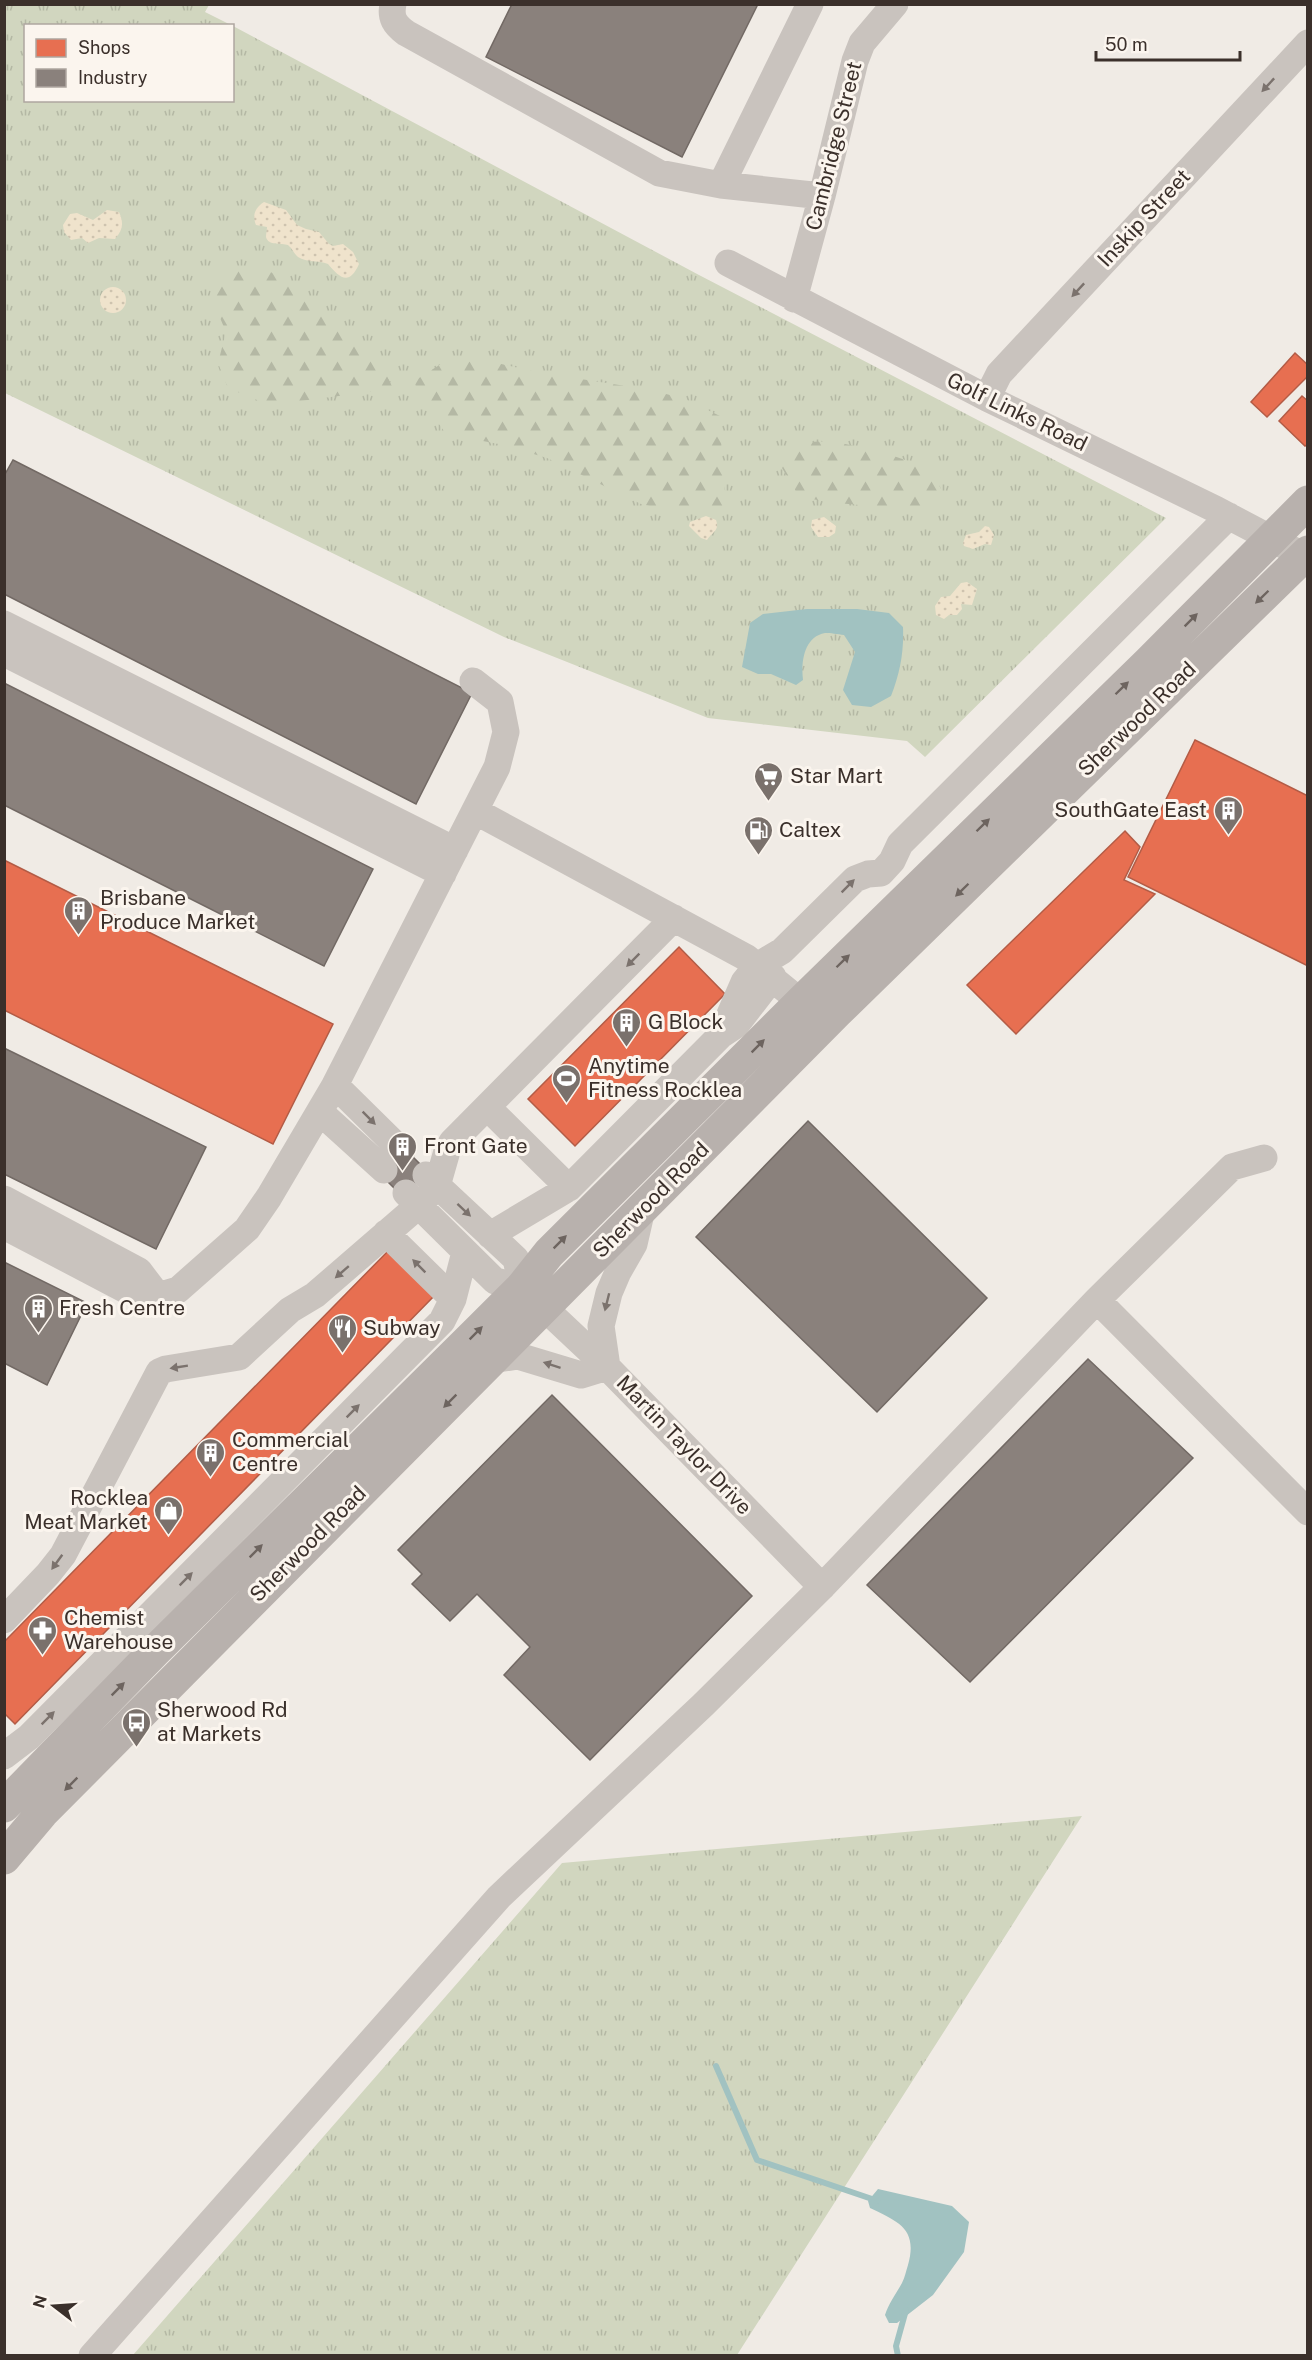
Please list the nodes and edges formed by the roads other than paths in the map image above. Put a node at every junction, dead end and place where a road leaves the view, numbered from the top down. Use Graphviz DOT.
graph roads {
  1 [pos="393,4"];
  2 [pos="810,4"];
  3 [pos="895,4"];
  4 [pos="1308,43"];
  5 [pos="722,185"];
  6 [pos="822,196"];
  7 [pos="728,264"];
  8 [pos="794,299"];
  9 [pos="987,398"];
  10 [pos="1308,502"];
  11 [pos="1229,516"];
  12 [pos="1272,539"];
  13 [pos="1306,555"];
  14 [pos="4,624"];
  15 [pos="4,653"];
  16 [pos="473,681"];
  17 [pos="475,811"];
  18 [pos="449,862"];
  19 [pos="881,873"];
  20 [pos="923,883"];
  21 [pos="663,912"];
  22 [pos="765,971"];
  23 [pos="801,1002"];
  24 [pos="837,1012"];
  25 [pos="335,1085"];
  26 [pos="487,1107"];
  27 [pos="320,1112"];
  28 [pos="1264,1158"];
  29 [pos="431,1180"];
  30 [pos="569,1188"];
  31 [pos="4,1199"];
  32 [pos="412,1199"];
  33 [pos="642,1209"];
  34 [pos="4,1226"];
  35 [pos="386,1233"];
  36 [pos="490,1235"];
  37 [pos="465,1252"];
  38 [pos="158,1296"];
  39 [pos="532,1297"];
  40 [pos="453,1299"];
  41 [pos="1097,1300"];
  42 [pos="491,1360"];
  43 [pos="607,1367"];
  44 [pos="384,1380"];
  45 [pos="410,1399"];
  46 [pos="1308,1512"];
  47 [pos="822,1587"];
  48 [pos="4,1620"];
  49 [pos="4,1756"];
  50 [pos="9,1791"];
  51 [pos="42,1813"];
  52 [pos="4,1858"];
  53 [pos="92,2355"];
  1 -- 5 [label="street"];
  2 -- 5 [label="street"];
  3 -- 6 [label="street, Cambridge Street"];
  4 -- 9 [label="street, Inskip Street, one-way"];
  5 -- 6 [label="street"];
  6 -- 8 [label="street, Cambridge Street"];
  7 -- 8 [label="street, Golf Links Road"];
  8 -- 9 [label="street, Golf Links Road"];
  9 -- 11 [label="street, Golf Links Road"];
  10 -- 12 [label="main road, Sherwood Road"];
  11 -- 12 [label="street, Golf Links Road"];
  11 -- 19 [label="street"];
  12 -- 13 [label="street, Golf Links Road"];
  20 -- 12 [label="main road, Sherwood Road, one-way"];
  13 -- 24 [label="main road, Sherwood Road, one-way"];
  14 -- 18 [label="street"];
  15 -- 18 [label="street"];
  16 -- 17 [label="street"];
  17 -- 18 [label="street"];
  17 -- 21 [label="street"];
  18 -- 25 [label="street"];
  19 -- 20 [label="street"];
  22 -- 19 [label="street, one-way"];
  23 -- 20 [label="main road, Sherwood Road, one-way"];
  21 -- 22 [label="street"];
  21 -- 26 [label="street, one-way"];
  22 -- 23 [label="street"];
  22 -- 30 [label="street"];
  23 -- 24 [label="street"];
  39 -- 23 [label="main road, Sherwood Road, one-way"];
  24 -- 33 [label="main road, Sherwood Road"];
  25 -- 27 [label="street"];
  25 -- 27 [label="street, one-way"];
  26 -- 29 [label="street"];
  26 -- 30 [label="street"];
  27 -- 38 [label="street"];
  28 -- 41 [label="street"];
  29 -- 32 [label="street"];
  29 -- 36 [label="street, one-way"];
  30 -- 36 [label="street"];
  31 -- 38 [label="street"];
  32 -- 35 [label="street"];
  32 -- 37 [label="street"];
  33 -- 39 [label="main road, Sherwood Road"];
  33 -- 43 [label="street, one-way"];
  34 -- 38 [label="street"];
  40 -- 35 [label="street, one-way"];
  35 -- 48 [label="street, one-way"];
  36 -- 39 [label="street"];
  37 -- 39 [label="street"];
  37 -- 40 [label="street"];
  39 -- 42 [label="main road, Sherwood Road"];
  39 -- 43 [label="street, Martin Taylor Drive"];
  45 -- 39 [label="main road, Sherwood Road, one-way"];
  40 -- 44 [label="street"];
  41 -- 46 [label="street"];
  41 -- 47 [label="street"];
  43 -- 42 [label="street, one-way"];
  42 -- 51 [label="main road, Sherwood Road, one-way"];
  43 -- 47 [label="street, Martin Taylor Drive"];
  44 -- 45 [label="street"];
  49 -- 44 [label="street, one-way"];
  50 -- 45 [label="main road, Sherwood Road, one-way"];
  47 -- 53 [label="street"];
  50 -- 51 [label="street"];
  51 -- 52 [label="main road, Sherwood Road"];
}
